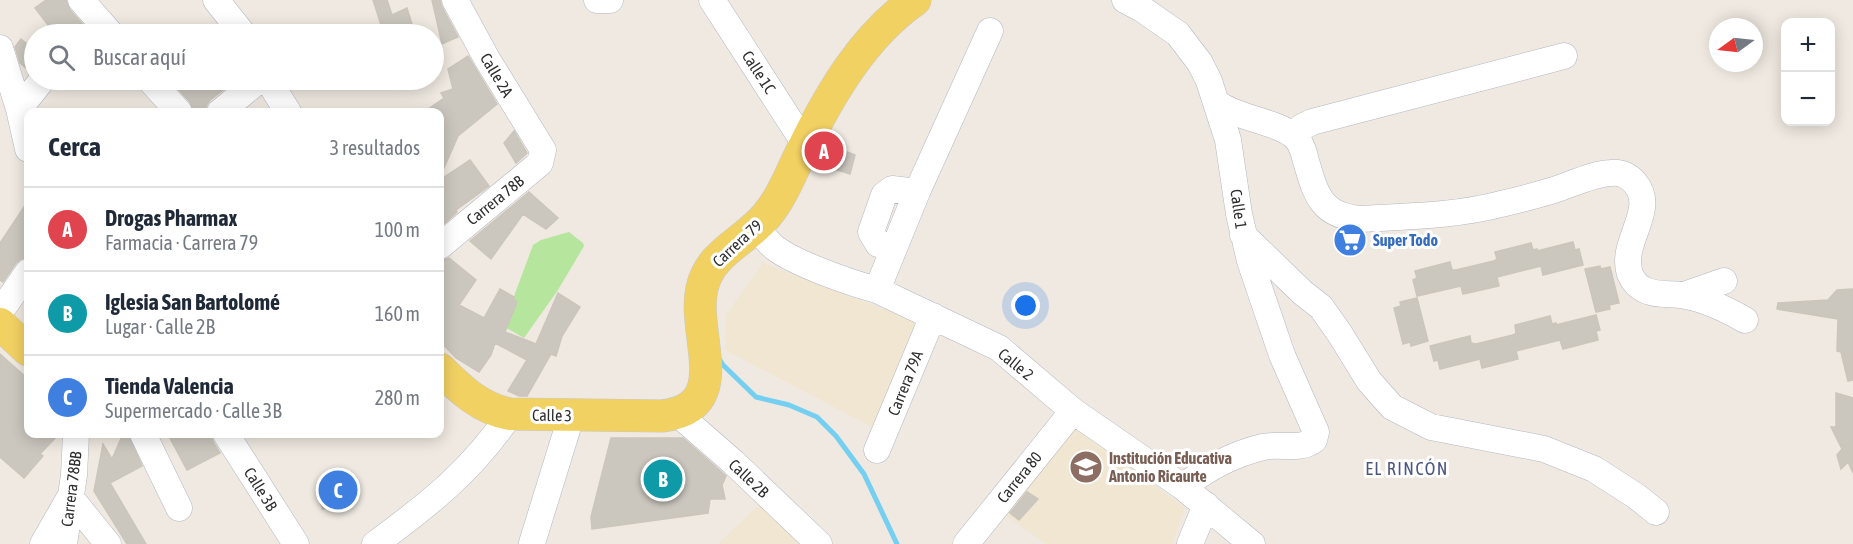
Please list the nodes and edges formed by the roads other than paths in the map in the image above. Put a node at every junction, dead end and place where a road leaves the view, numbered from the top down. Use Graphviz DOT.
graph roads {
  1 [pos="81,0"];
  2 [pos="216,0"];
  3 [pos="454,0"];
  4 [pos="597,0"];
  5 [pos="609,0"];
  6 [pos="712,0"];
  7 [pos="915,0"];
  8 [pos="1125,0"];
  9 [pos="102,24"];
  10 [pos="235,24"];
  11 [pos="990,32"];
  12 [pos="0,48"];
  13 [pos="1564,57"];
  14 [pos="34,90"];
  15 [pos="157,90"];
  16 [pos="247,90"];
  17 [pos="274,90"];
  18 [pos="1217,103"];
  19 [pos="171,108"];
  20 [pos="225,108"];
  21 [pos="286,108"];
  22 [pos="19,109"];
  23 [pos="24,131"];
  24 [pos="1296,138"];
  25 [pos="805,144"];
  26 [pos="543,150"];
  27 [pos="756,227"];
  28 [pos="1243,235"];
  29 [pos="444,243"];
  30 [pos="24,279"];
  31 [pos="1724,281"];
  32 [pos="877,290"];
  33 [pos="1684,295"];
  34 [pos="2,310"];
  35 [pos="933,316"];
  36 [pos="1745,320"];
  37 [pos="24,324"];
  38 [pos="24,344"];
  39 [pos="444,372"];
  40 [pos="1072,411"];
  41 [pos="510,414"];
  42 [pos="678,414"];
  43 [pos="568,416"];
  44 [pos="76,438"];
  45 [pos="145,438"];
  46 [pos="229,438"];
  47 [pos="877,450"];
  48 [pos="1183,487"];
  49 [pos="70,497"];
  50 [pos="1206,505"];
  51 [pos="179,508"];
  52 [pos="1656,512"];
  53 [pos="532,543"];
  54 [pos="43,544"];
  55 [pos="64,544"];
  56 [pos="108,544"];
  57 [pos="296,544"];
  58 [pos="375,544"];
  59 [pos="819,544"];
  60 [pos="966,544"];
  61 [pos="1190,544"];
  62 [pos="1252,544"];
  1 -- 9 [label="street"];
  2 -- 10 [label="street"];
  3 -- 26 [label="street, Calle 2A"];
  4 -- 5 [label="street"];
  6 -- 25 [label="street, Calle 1C"];
  7 -- 25 [label="main road, Carrera 79"];
  8 -- 18 [label="street, Calle 1"];
  11 -- 32 [label="street"];
  12 -- 22 [label="street"];
  13 -- 24 [label="street"];
  14 -- 22 [label="street"];
  15 -- 19 [label="street"];
  16 -- 20 [label="street"];
  17 -- 21 [label="street"];
  18 -- 24 [label="street"];
  18 -- 28 [label="street, Calle 1"];
  22 -- 23 [label="street"];
  24 -- 33 [label="street"];
  25 -- 27 [label="main road, Carrera 79"];
  26 -- 29 [label="street, Carrera 78B"];
  27 -- 32 [label="street, Calle 2"];
  27 -- 42 [label="main road, Carrera 79"];
  28 -- 48 [label="street, Calle 1"];
  28 -- 52 [label="street"];
  30 -- 34 [label="street"];
  31 -- 33 [label="street"];
  32 -- 35 [label="street, Calle 2"];
  33 -- 36 [label="street"];
  34 -- 37 [label="main road"];
  34 -- 38 [label="main road"];
  35 -- 40 [label="street, Calle 2"];
  35 -- 47 [label="street, Carrera 79A"];
  39 -- 41 [label="main road, Calle 3"];
  40 -- 48 [label="street, Calle 2"];
  40 -- 60 [label="street, Carrera 80"];
  41 -- 43 [label="main road, Calle 3"];
  41 -- 58 [label="street"];
  42 -- 43 [label="main road, Calle 3"];
  42 -- 59 [label="street, Calle 2B"];
  43 -- 53 [label="street"];
  44 -- 49 [label="street, Carrera 78BB"];
  45 -- 51 [label="street"];
  46 -- 57 [label="street, Calle 3B"];
  48 -- 50 [label="street, Calle 2"];
  49 -- 54 [label="street"];
  49 -- 55 [label="street, Carrera 78BB"];
  49 -- 56 [label="street"];
  50 -- 61 [label="street"];
  50 -- 62 [label="street, Calle 2"];
}
